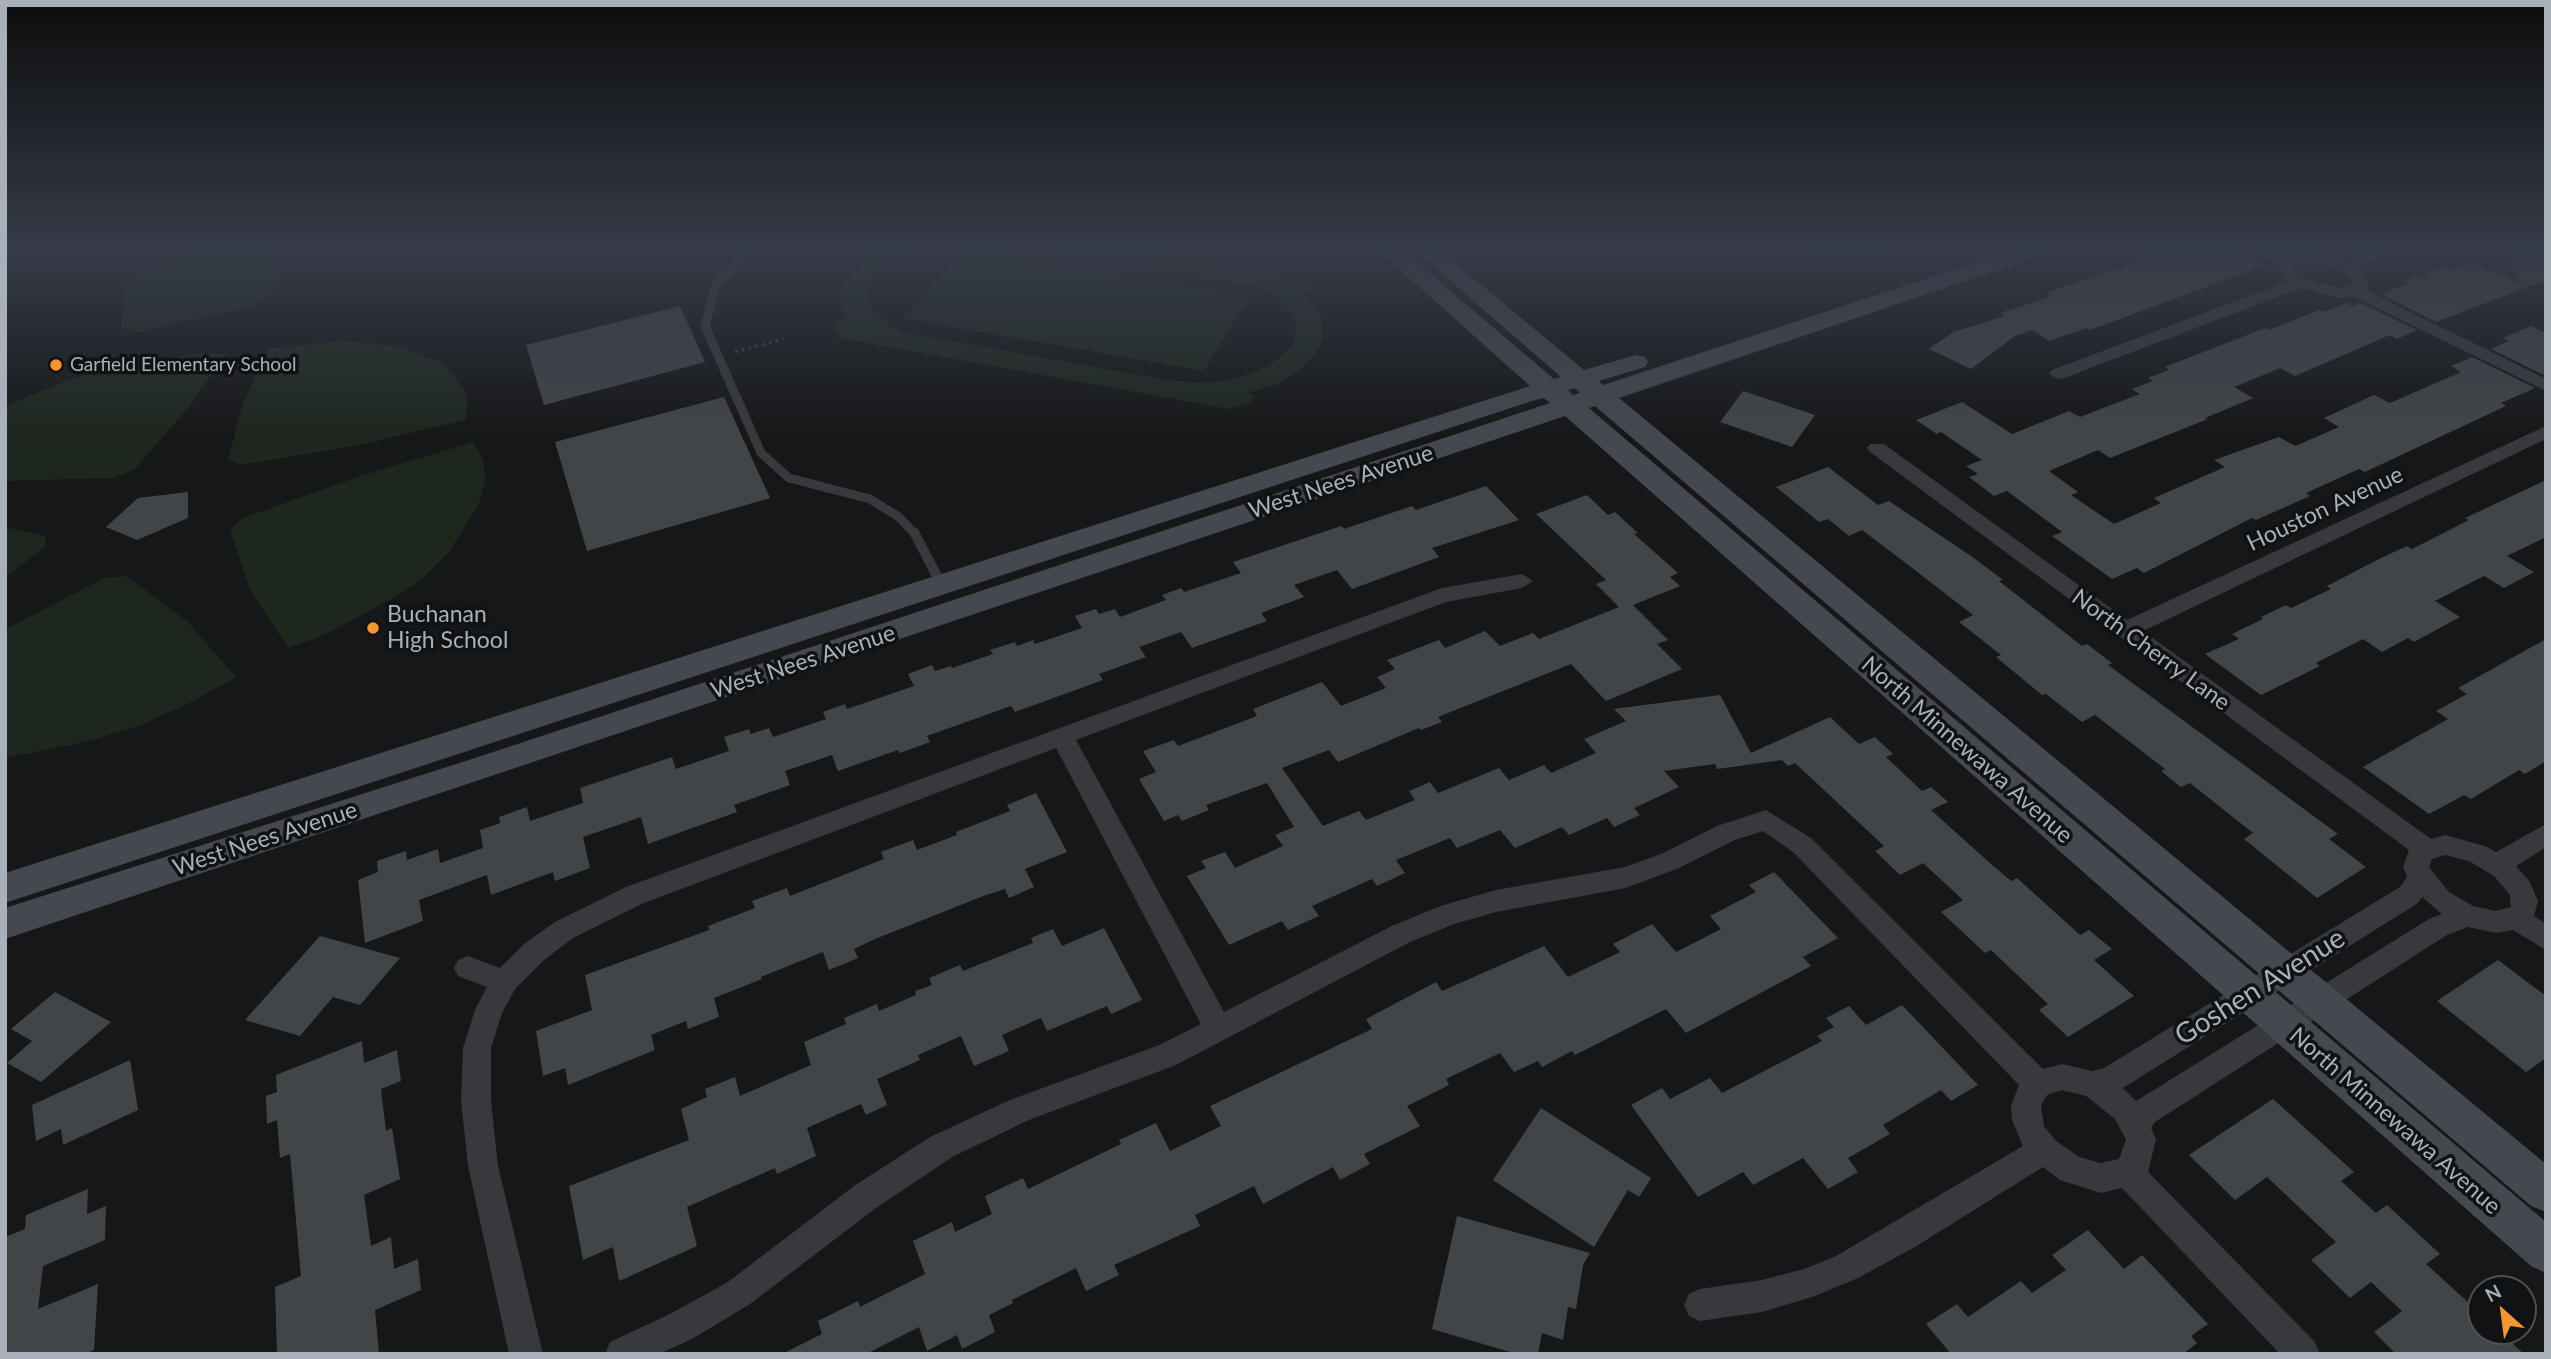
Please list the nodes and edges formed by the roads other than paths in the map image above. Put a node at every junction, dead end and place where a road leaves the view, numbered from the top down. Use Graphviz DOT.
graph roads {
  1 [pos="708,312"];
  2 [pos="1470,312"];
  3 [pos="1491,312"];
  4 [pos="1805,312"];
  5 [pos="1834,312"];
  6 [pos="2222,312"];
  7 [pos="2398,312"];
  8 [pos="2058,374"];
  9 [pos="2546,386"];
  10 [pos="1575,393"];
  11 [pos="2546,432"];
  12 [pos="1877,448"];
  13 [pos="1522,581"];
  14 [pos="941,584"];
  15 [pos="2125,631"];
  16 [pos="1062,736"];
  17 [pos="487,767"];
  18 [pos="2546,834"];
  19 [pos="2426,849"];
  20 [pos="2497,864"];
  21 [pos="2420,878"];
  22 [pos="5,888"];
  23 [pos="2467,916"];
  24 [pos="2517,918"];
  25 [pos="5,924"];
  26 [pos="2546,939"];
  27 [pos="468,968"];
  28 [pos="2285,972"];
  29 [pos="505,981"];
  30 [pos="2249,994"];
  31 [pos="2320,1001"];
  32 [pos="2283,1024"];
  33 [pos="1219,1030"];
  34 [pos="2038,1084"];
  35 [pos="2092,1084"];
  36 [pos="2136,1125"];
  37 [pos="2044,1150"];
  38 [pos="2127,1172"];
  39 [pos="2546,1191"];
  40 [pos="2546,1251"];
  41 [pos="1700,1305"];
  42 [pos="526,1354"];
  43 [pos="622,1354"];
  44 [pos="2303,1354"];
  1 -- 14 [label="lane"];
  2 -- 10 [label="main road, North Minnewawa Avenue"];
  3 -- 10 [label="main road, North Minnewawa Avenue"];
  4 -- 10 [label="main road"];
  5 -- 10 [label="main road"];
  6 -- 8 [label="street"];
  7 -- 9 [label="street"];
  10 -- 14 [label="main road, West Nees Avenue"];
  10 -- 17 [label="main road, West Nees Avenue"];
  10 -- 28 [label="main road, North Minnewawa Avenue"];
  10 -- 30 [label="main road, North Minnewawa Avenue"];
  11 -- 15 [label="street, Houston Avenue"];
  12 -- 15 [label="street, North Cherry Lane"];
  13 -- 16 [label="street"];
  14 -- 17 [label="main road"];
  14 -- 22 [label="main road, West Nees Avenue"];
  15 -- 19 [label="street, North Cherry Lane"];
  16 -- 29 [label="street"];
  16 -- 33 [label="street"];
  17 -- 25 [label="main road, West Nees Avenue"];
  18 -- 20 [label="street"];
  19 -- 20 [label="street"];
  19 -- 21 [label="street"];
  20 -- 24 [label="street"];
  21 -- 23 [label="street"];
  21 -- 28 [label="street, Goshen Avenue"];
  23 -- 24 [label="street"];
  23 -- 31 [label="street, Goshen Avenue"];
  24 -- 26 [label="street"];
  27 -- 29 [label="street"];
  28 -- 30 [label="street, Goshen Avenue"];
  28 -- 31 [label="main road, North Minnewawa Avenue"];
  29 -- 42 [label="street"];
  30 -- 32 [label="main road, North Minnewawa Avenue"];
  30 -- 35 [label="street, Goshen Avenue"];
  31 -- 32 [label="street, Goshen Avenue"];
  31 -- 39 [label="main road, North Minnewawa Avenue"];
  32 -- 36 [label="street, Goshen Avenue"];
  32 -- 40 [label="main road, North Minnewawa Avenue"];
  33 -- 34 [label="street"];
  33 -- 43 [label="street"];
  34 -- 35 [label="street"];
  34 -- 37 [label="street"];
  35 -- 36 [label="street"];
  36 -- 38 [label="street"];
  37 -- 38 [label="street"];
  37 -- 41 [label="street"];
  38 -- 44 [label="street"];
}
